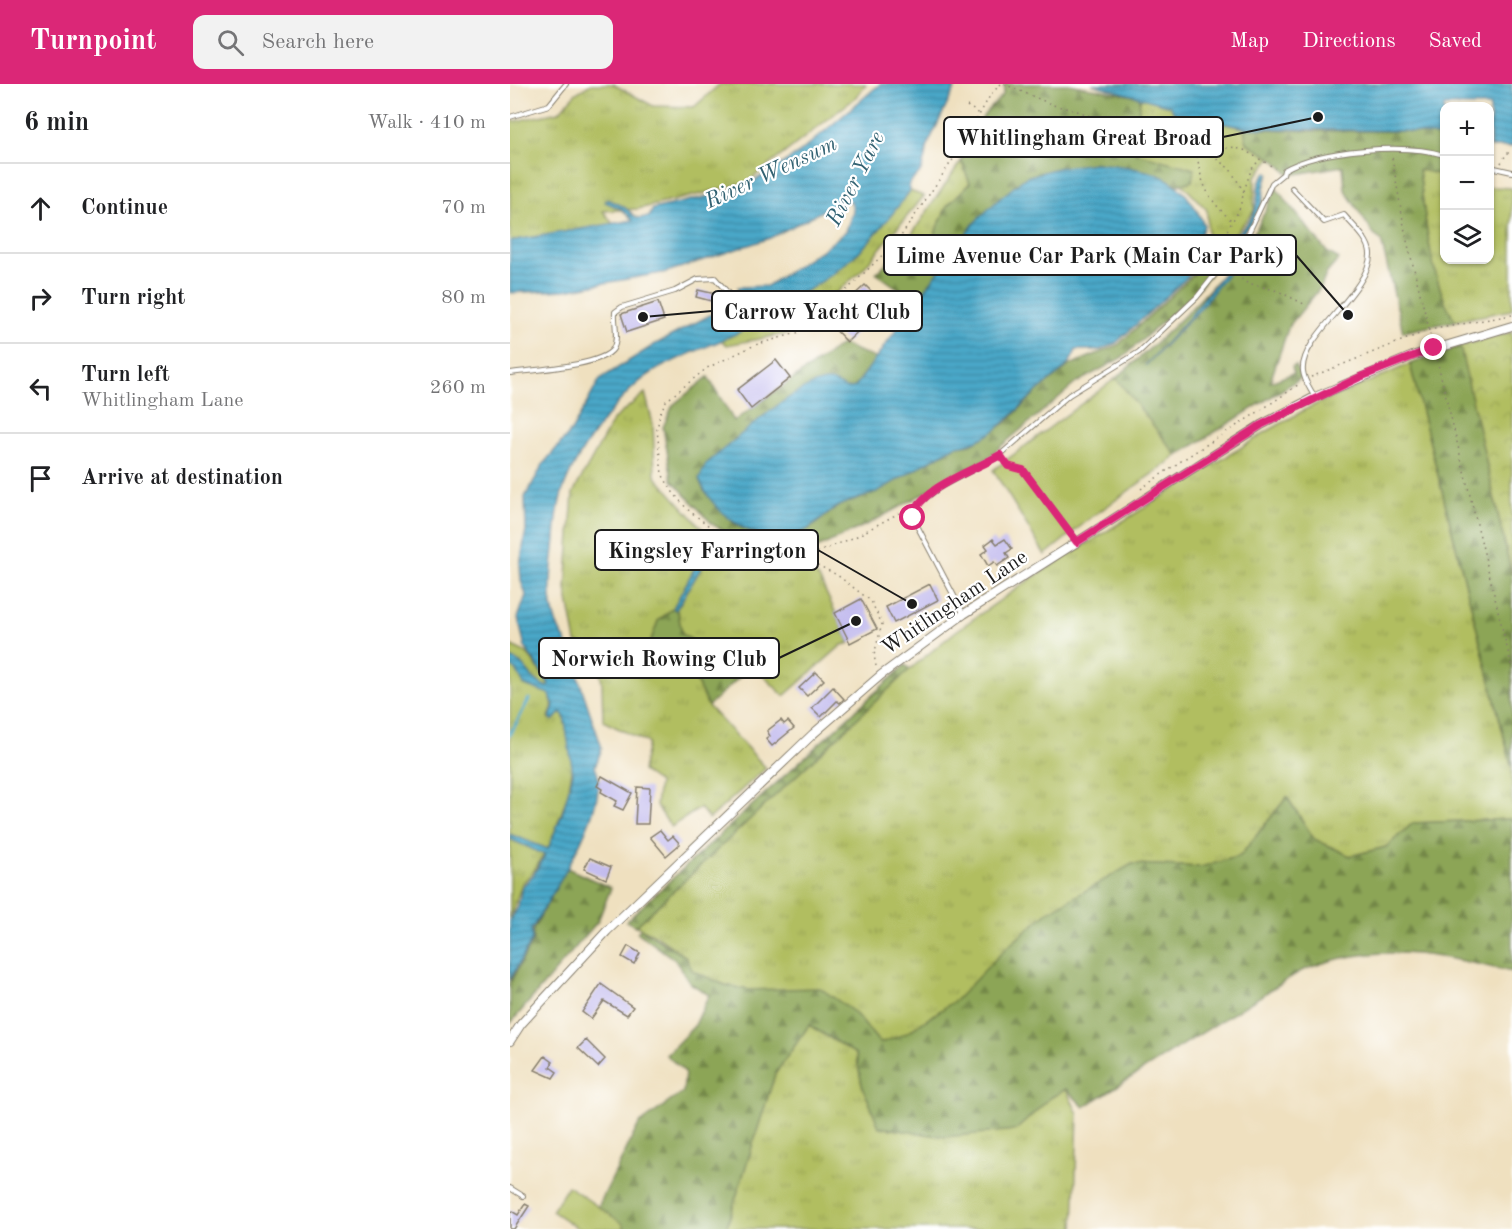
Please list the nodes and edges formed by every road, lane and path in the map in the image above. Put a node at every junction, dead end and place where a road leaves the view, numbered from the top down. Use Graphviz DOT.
graph roads {
  1 [pos="566,84"];
  2 [pos="1001,84"];
  3 [pos="1004,84"];
  4 [pos="967,106"];
  5 [pos="981,114"];
  6 [pos="510,117"];
  7 [pos="1197,149"];
  8 [pos="1391,150"];
  9 [pos="1512,153"];
  10 [pos="1440,154"];
  11 [pos="1261,158"];
  12 [pos="1494,168"];
  13 [pos="1499,169"];
  14 [pos="1512,172"];
  15 [pos="1283,174"];
  16 [pos="1292,188"];
  17 [pos="1244,192"];
  18 [pos="1231,220"];
  19 [pos="728,293"];
  20 [pos="1512,326"];
  21 [pos="1434,348"];
  22 [pos="510,373"];
  23 [pos="1315,397"];
  24 [pos="1000,455"];
  25 [pos="1023,470"];
  26 [pos="919,503"];
  27 [pos="1077,542"];
  28 [pos="804,558"];
  29 [pos="964,614"];
  30 [pos="1512,668"];
  31 [pos="881,675"];
  32 [pos="510,1041"];
  33 [pos="510,1188"];
  34 [pos="523,1196"];
  1 -- 6 [label="lane"];
  2 -- 5 [label="path"];
  3 -- 7 [label="path"];
  4 -- 5 [label="path"];
  5 -- 28 [label="path"];
  7 -- 11 [label="path"];
  7 -- 18 [label="path"];
  8 -- 10 [label="lane"];
  8 -- 15 [label="lane"];
  8 -- 21 [label="path"];
  9 -- 13 [label="path"];
  11 -- 15 [label="path"];
  11 -- 17 [label="path"];
  12 -- 13 [label="lane"];
  13 -- 14 [label="lane"];
  15 -- 24 [label="lane"];
  16 -- 23 [label="lane"];
  19 -- 22 [label="lane"];
  20 -- 21 [label="street, Whitlingham Lane"];
  21 -- 23 [label="street, Whitlingham Lane"];
  21 -- 30 [label="path"];
  23 -- 27 [label="street, Whitlingham Lane"];
  24 -- 25 [label="path"];
  24 -- 26 [label="lane"];
  25 -- 27 [label="lane"];
  26 -- 28 [label="path"];
  26 -- 29 [label="lane"];
  27 -- 29 [label="street, Whitlingham Lane"];
  28 -- 31 [label="path"];
  29 -- 31 [label="street, Whitlingham Lane"];
  31 -- 32 [label="street, Whitlingham Lane"];
  33 -- 34 [label="lane"];
}
